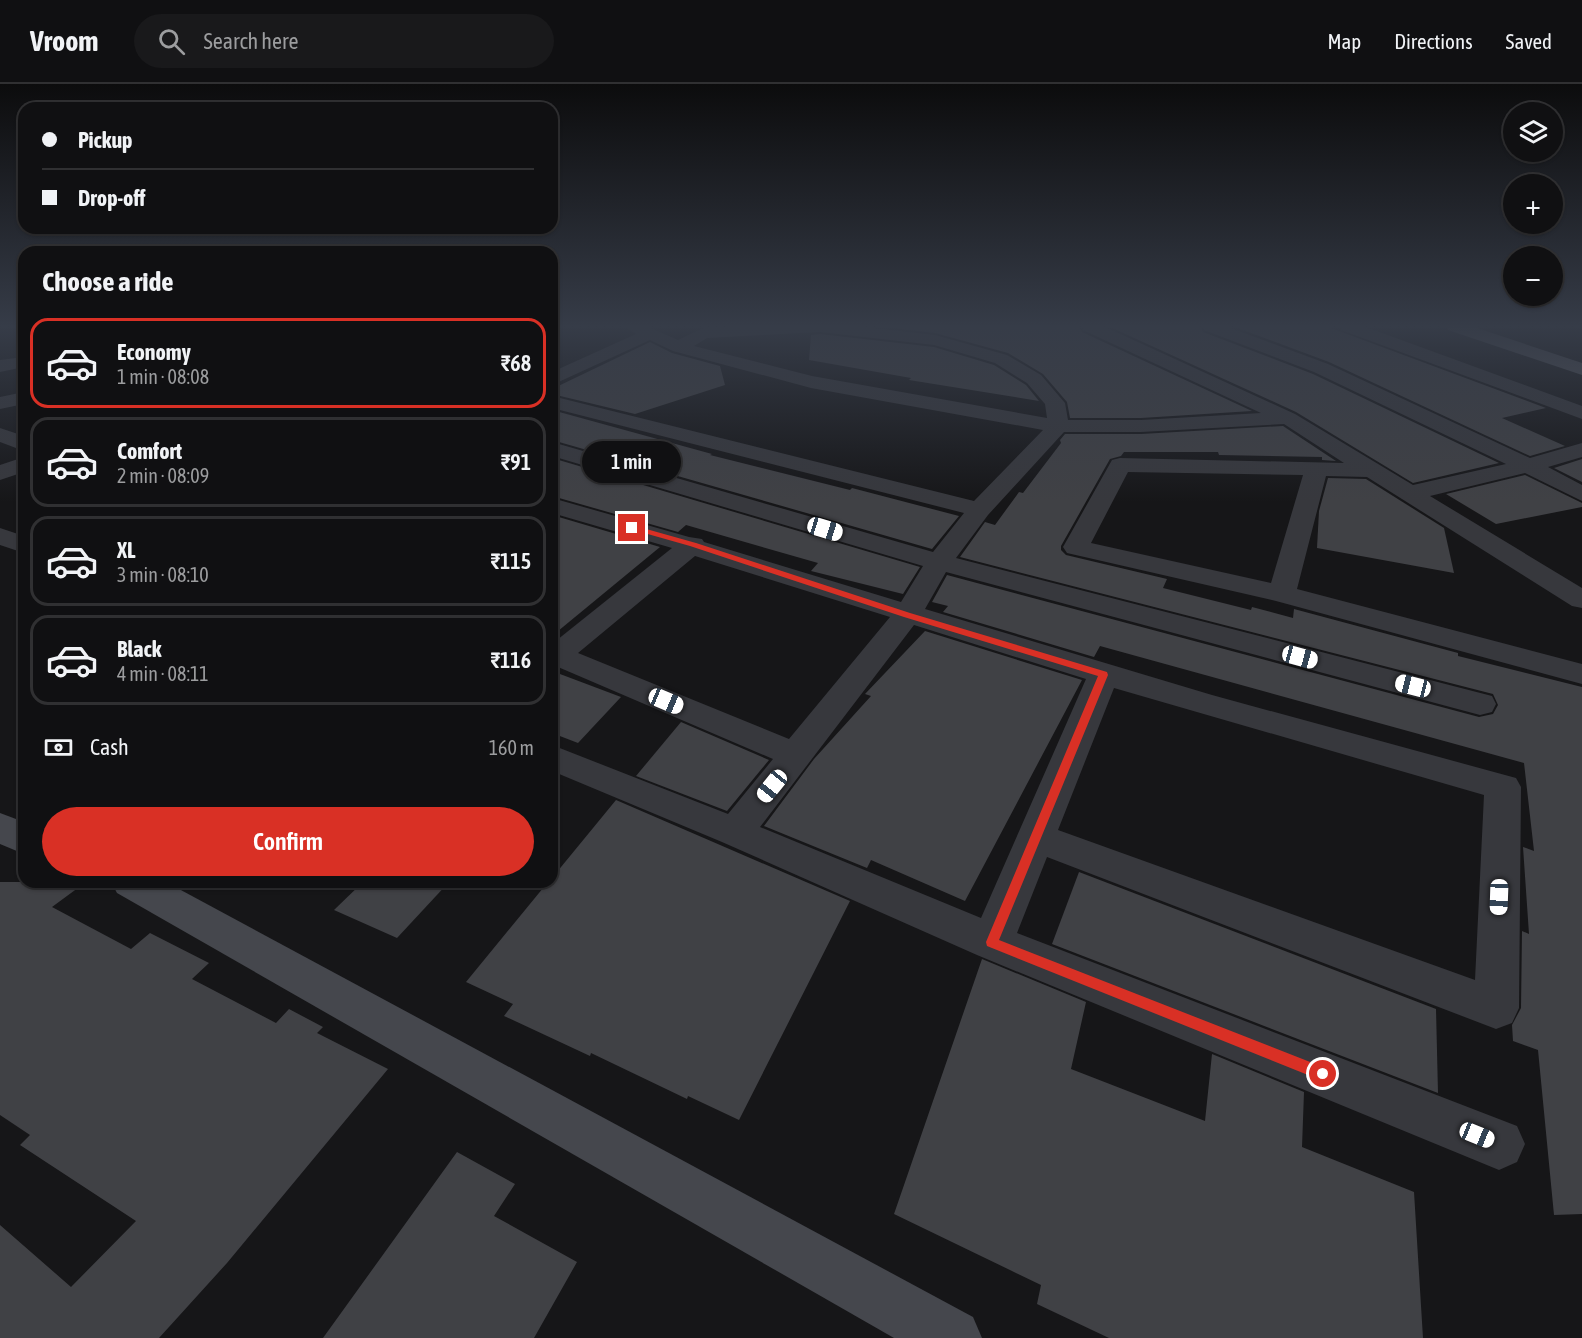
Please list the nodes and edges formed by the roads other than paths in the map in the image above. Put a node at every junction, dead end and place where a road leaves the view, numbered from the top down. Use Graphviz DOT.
graph roads {
  1 [pos="825,385"];
  2 [pos="1039,385"];
  3 [pos="1216,385"];
  4 [pos="1356,385"];
  5 [pos="1505,385"];
  6 [pos="18,399"];
  7 [pos="0,403"];
  8 [pos="558,404"];
  9 [pos="1582,413"];
  10 [pos="1288,418"];
  11 [pos="1058,426"];
  12 [pos="0,434"];
  13 [pos="18,442"];
  14 [pos="1582,450"];
  15 [pos="558,451"];
  16 [pos="18,466"];
  17 [pos="1528,466"];
  18 [pos="1316,469"];
  19 [pos="1376,470"];
  20 [pos="0,473"];
  21 [pos="1411,494"];
  22 [pos="1582,494"];
  23 [pos="558,507"];
  24 [pos="979,510"];
  25 [pos="0,536"];
  26 [pos="18,543"];
  27 [pos="693,544"];
  28 [pos="939,562"];
  29 [pos="1282,594"];
  30 [pos="1582,600"];
  31 [pos="907,615"];
  32 [pos="558,655"];
  33 [pos="558,658"];
  34 [pos="1582,674"];
  35 [pos="1103,675"];
  36 [pos="1480,704"];
  37 [pos="797,756"];
  38 [pos="558,759"];
  39 [pos="0,827"];
  40 [pos="735,831"];
  41 [pos="18,836"];
  42 [pos="1037,838"];
  43 [pos="142,888"];
  44 [pos="992,942"];
  45 [pos="1499,1144"];
  46 [pos="952,1338"];
  1 -- 11 [label="street"];
  2 -- 11 [label="street"];
  3 -- 10 [label="street"];
  4 -- 17 [label="street"];
  5 -- 9 [label="street"];
  6 -- 7 [label="street"];
  8 -- 24 [label="street"];
  10 -- 11 [label="street"];
  10 -- 19 [label="street"];
  11 -- 24 [label="street"];
  12 -- 13 [label="street"];
  14 -- 17 [label="street"];
  15 -- 28 [label="street"];
  16 -- 20 [label="street"];
  17 -- 21 [label="street"];
  17 -- 22 [label="street"];
  18 -- 19 [label="street"];
  18 -- 29 [label="street"];
  18 -- 29 [label="street"];
  19 -- 21 [label="street"];
  21 -- 30 [label="street"];
  23 -- 27 [label="street"];
  24 -- 28 [label="street"];
  25 -- 26 [label="street"];
  27 -- 31 [label="street"];
  27 -- 32 [label="street"];
  28 -- 31 [label="street"];
  28 -- 36 [label="street"];
  29 -- 34 [label="street"];
  31 -- 35 [label="street"];
  31 -- 37 [label="street"];
  33 -- 37 [label="street"];
  35 -- 42 [label="street"];
  35 -- 42 [label="street"];
  37 -- 40 [label="street"];
  38 -- 40 [label="street"];
  39 -- 41 [label="street"];
  40 -- 44 [label="street"];
  42 -- 44 [label="street"];
  43 -- 46 [label="street"];
  44 -- 45 [label="street"];
}
